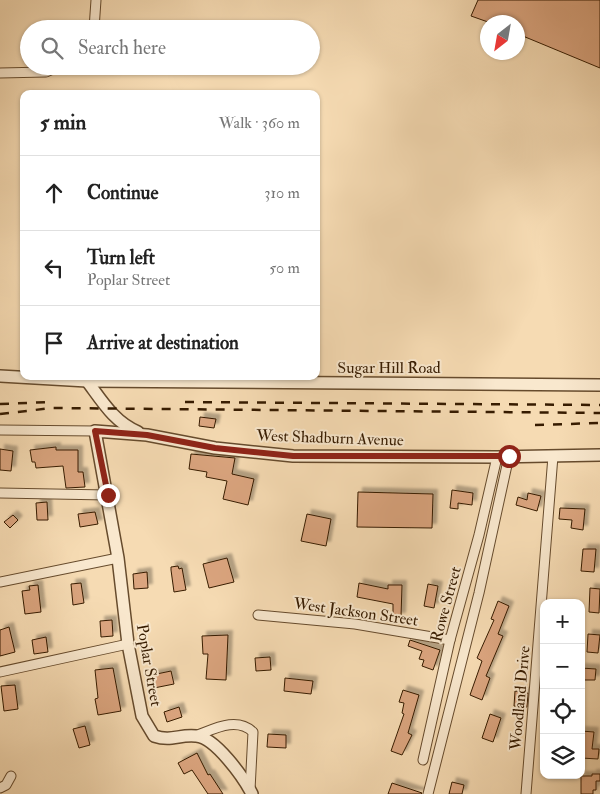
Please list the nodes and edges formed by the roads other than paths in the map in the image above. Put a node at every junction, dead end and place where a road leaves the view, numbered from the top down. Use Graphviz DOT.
graph roads {
  1 [pos="96,0"];
  2 [pos="95,20"];
  3 [pos="0,73"];
  4 [pos="20,73"];
  5 [pos="0,376"];
  6 [pos="20,377"];
  7 [pos="70,380"];
  8 [pos="87,381"];
  9 [pos="600,385"];
  10 [pos="0,430"];
  11 [pos="95,431"];
  12 [pos="147,435"];
  13 [pos="600,455"];
  14 [pos="503,456"];
  15 [pos="553,456"];
  16 [pos="0,493"];
  17 [pos="108,495"];
  18 [pos="118,558"];
  19 [pos="0,582"];
  20 [pos="258,614"];
  21 [pos="450,640"];
  22 [pos="128,644"];
  23 [pos="0,672"];
  24 [pos="198,735"];
  25 [pos="423,760"];
  26 [pos="11,776"];
  27 [pos="0,788"];
  28 [pos="251,792"];
  29 [pos="428,794"];
  30 [pos="526,794"];
  1 -- 2 [label="street"];
  3 -- 4 [label="street"];
  5 -- 6 [label="street, Sugar Hill Road"];
  7 -- 8 [label="street, Sugar Hill Road"];
  8 -- 9 [label="street, Sugar Hill Road"];
  8 -- 12 [label="street"];
  10 -- 11 [label="street, West Shadburn Avenue"];
  11 -- 12 [label="street, West Shadburn Avenue"];
  11 -- 17 [label="street, Poplar Street"];
  12 -- 14 [label="street, West Shadburn Avenue"];
  13 -- 15 [label="street, West Shadburn Avenue"];
  14 -- 15 [label="street, West Shadburn Avenue"];
  14 -- 21 [label="street, Rowe Street"];
  14 -- 29 [label="street"];
  15 -- 30 [label="street, Woodland Drive"];
  16 -- 17 [label="street"];
  17 -- 18 [label="street, Poplar Street"];
  18 -- 19 [label="street"];
  18 -- 22 [label="street, Poplar Street"];
  20 -- 21 [label="street, West Jackson Street"];
  21 -- 25 [label="street, Rowe Street"];
  22 -- 23 [label="street"];
  22 -- 24 [label="street, Poplar Street"];
  24 -- 28 [label="street"];
  24 -- 28 [label="street, Poplar Street"];
  26 -- 27 [label="street"];
}
